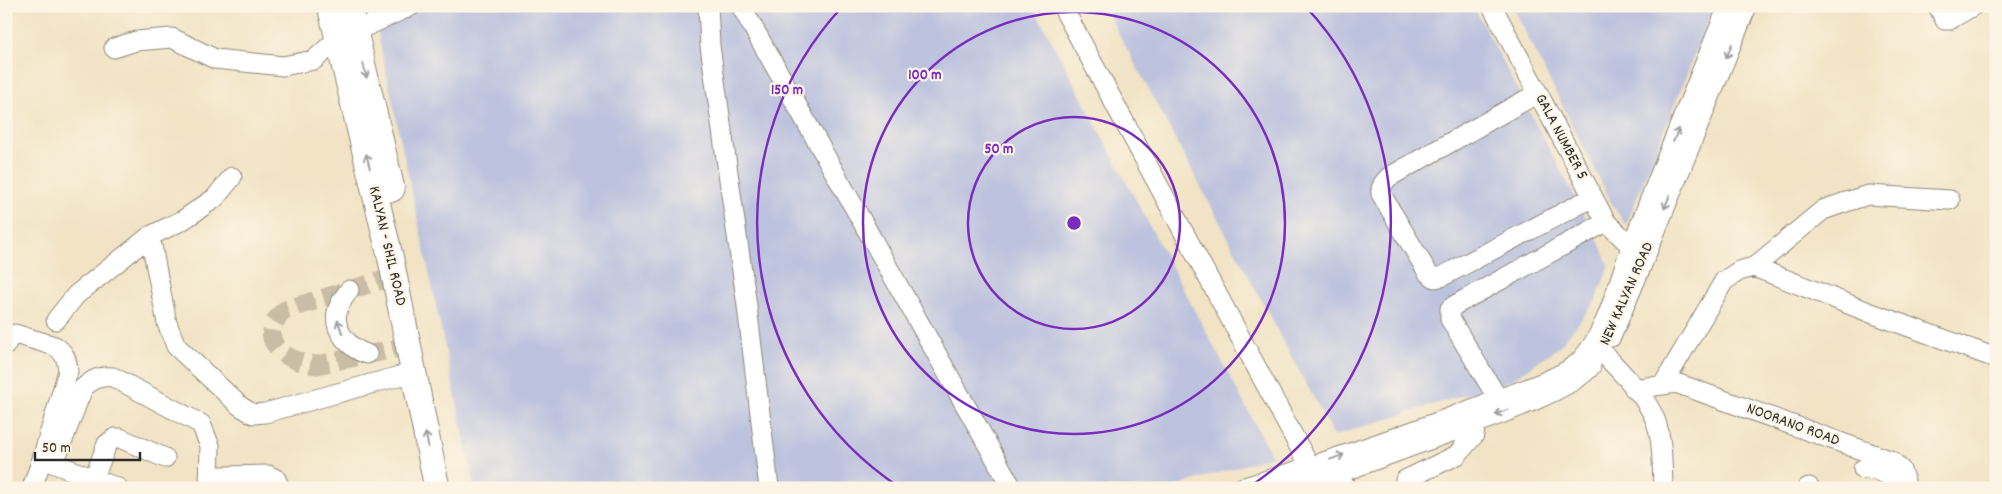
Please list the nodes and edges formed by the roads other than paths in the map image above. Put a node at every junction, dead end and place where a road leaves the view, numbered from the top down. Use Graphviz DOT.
graph roads {
  1 [pos="330,6"];
  2 [pos="349,6"];
  3 [pos="411,6"];
  4 [pos="708,6"];
  5 [pos="741,6"];
  6 [pos="1062,6"];
  7 [pos="1492,6"];
  8 [pos="1728,6"];
  9 [pos="1747,6"];
  10 [pos="1938,6"];
  11 [pos="1973,6"];
  12 [pos="347,35"];
  13 [pos="114,48"];
  14 [pos="1538,94"];
  15 [pos="232,177"];
  16 [pos="1593,197"];
  17 [pos="1950,200"];
  18 [pos="1606,222"];
  19 [pos="150,236"];
  20 [pos="1638,250"];
  21 [pos="1754,267"];
  22 [pos="349,290"];
  23 [pos="56,320"];
  24 [pos="6,345"];
  25 [pos="1598,348"];
  26 [pos="367,354"];
  27 [pos="1996,358"];
  28 [pos="414,372"];
  29 [pos="1664,383"];
  30 [pos="1634,389"];
  31 [pos="1498,399"];
  32 [pos="1476,423"];
  33 [pos="1404,449"];
  34 [pos="1368,454"];
  35 [pos="165,458"];
  36 [pos="48,461"];
  37 [pos="1863,469"];
  38 [pos="1320,475"];
  39 [pos="94,478"];
  40 [pos="1401,484"];
  41 [pos="1906,485"];
  42 [pos="32,488"];
  43 [pos="118,488"];
  44 [pos="209,488"];
  45 [pos="215,488"];
  46 [pos="280,488"];
  47 [pos="437,488"];
  48 [pos="454,488"];
  49 [pos="769,488"];
  50 [pos="1012,488"];
  51 [pos="1241,488"];
  52 [pos="1295,488"];
  53 [pos="1348,488"];
  54 [pos="1663,488"];
  1 -- 12 [label="main road, KALYAN - SHIL ROAD"];
  2 -- 12 [label="main road, KALYAN - SHIL ROAD"];
  3 -- 12 [label="street"];
  4 -- 49 [label="street"];
  5 -- 50 [label="street"];
  6 -- 38 [label="street"];
  7 -- 14 [label="street, GALA NUMBER 5"];
  20 -- 8 [label="street, one-way"];
  9 -- 20 [label="street, NEW KALYAN ROAD, one-way"];
  10 -- 11 [label="street"];
  12 -- 13 [label="street"];
  28 -- 12 [label="main road, KALYAN - SHIL ROAD, one-way"];
  12 -- 48 [label="main road, KALYAN - SHIL ROAD, one-way"];
  14 -- 16 [label="street, GALA NUMBER 5"];
  14 -- 16 [label="street"];
  15 -- 19 [label="street"];
  16 -- 18 [label="street, GALA NUMBER 5"];
  17 -- 21 [label="street"];
  18 -- 20 [label="street, GALA NUMBER 5"];
  18 -- 31 [label="street"];
  19 -- 23 [label="street"];
  19 -- 28 [label="street"];
  20 -- 25 [label="street, NEW KALYAN ROAD"];
  21 -- 27 [label="street"];
  21 -- 29 [label="street"];
  26 -- 22 [label="street, one-way"];
  24 -- 36 [label="street"];
  25 -- 30 [label="street"];
  25 -- 31 [label="street, NEW KALYAN ROAD"];
  25 -- 32 [label="street, NEW KALYAN ROAD, one-way"];
  47 -- 28 [label="main road, KALYAN - SHIL ROAD, one-way"];
  29 -- 30 [label="street"];
  29 -- 41 [label="street, NOORANO ROAD"];
  30 -- 54 [label="street"];
  31 -- 34 [label="street, NEW KALYAN ROAD"];
  32 -- 33 [label="street, NEW KALYAN ROAD"];
  32 -- 40 [label="street"];
  33 -- 34 [label="street, NEW KALYAN ROAD"];
  33 -- 40 [label="street"];
  34 -- 38 [label="street, NEW KALYAN ROAD"];
  35 -- 39 [label="street"];
  36 -- 39 [label="street"];
  36 -- 42 [label="street"];
  36 -- 44 [label="street"];
  37 -- 41 [label="street"];
  38 -- 51 [label="street, NEW KALYAN ROAD"];
  38 -- 52 [label="street, NEW KALYAN ROAD"];
  38 -- 53 [label="street"];
  39 -- 43 [label="street"];
  45 -- 46 [label="street"];
}
